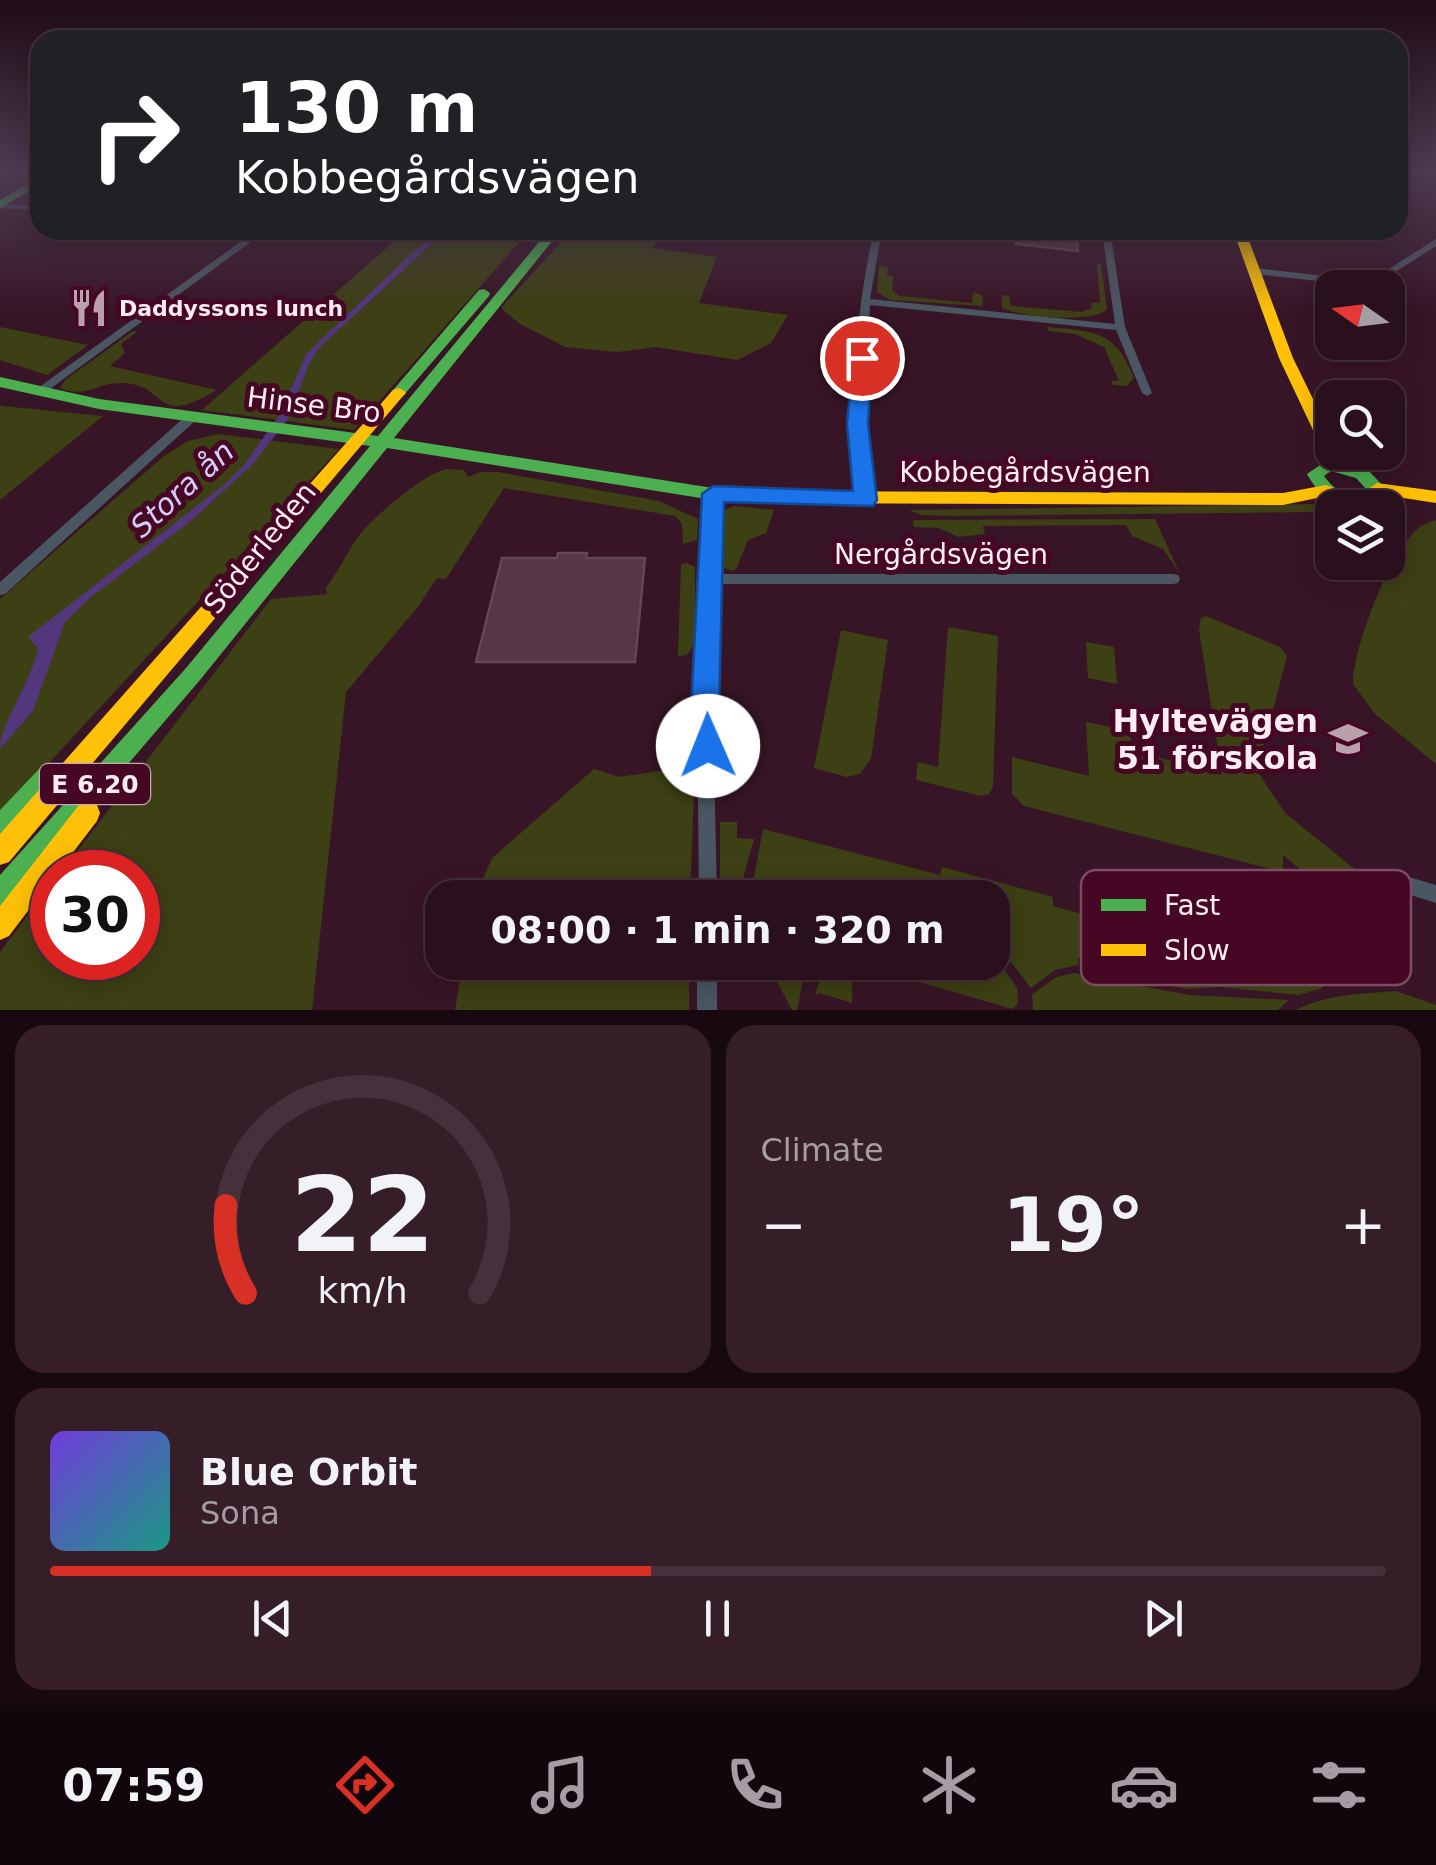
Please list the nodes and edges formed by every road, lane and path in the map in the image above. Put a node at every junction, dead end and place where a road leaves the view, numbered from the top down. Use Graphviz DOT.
graph roads {
  1 [pos="249,240"];
  2 [pos="530,240"];
  3 [pos="548,240"];
  4 [pos="877,240"];
  5 [pos="1107,240"];
  6 [pos="1243,240"];
  7 [pos="1436,242"];
  8 [pos="1255,271"];
  9 [pos="868,302"];
  10 [pos="1120,327"];
  11 [pos="0,382"];
  12 [pos="39,392"];
  13 [pos="1147,392"];
  14 [pos="192,417"];
  15 [pos="1315,418"];
  16 [pos="428,448"];
  17 [pos="1350,470"];
  18 [pos="1377,489"];
  19 [pos="1315,493"];
  20 [pos="713,494"];
  21 [pos="1436,497"];
  22 [pos="865,500"];
  23 [pos="1173,578"];
  24 [pos="708,579"];
  25 [pos="0,590"];
  26 [pos="172,652"];
  27 [pos="193,674"];
  28 [pos="0,828"];
  29 [pos="0,853"];
  30 [pos="708,880"];
  31 [pos="1411,887"];
  32 [pos="0,894"];
  33 [pos="1436,894"];
  34 [pos="0,926"];
  35 [pos="707,980"];
  36 [pos="707,1010"];
  1 -- 12 [label="street"];
  2 -- 26 [label="main road, Söderleden / E 6.20"];
  3 -- 27 [label="main road, Söderleden / E 6.20"];
  4 -- 9 [label="street"];
  5 -- 10 [label="street"];
  6 -- 8 [label="main road"];
  7 -- 8 [label="street"];
  8 -- 15 [label="main road"];
  9 -- 10 [label="street"];
  9 -- 22 [label="street"];
  10 -- 13 [label="street"];
  11 -- 12 [label="main road, Hinse Bro"];
  12 -- 14 [label="main road, Hinse Bro"];
  14 -- 16 [label="main road, Hinse Bro"];
  14 -- 25 [label="street"];
  16 -- 20 [label="main road, Kobbegårdsvägen"];
  17 -- 18 [label="main road, Kobbegårdsvägen"];
  18 -- 21 [label="main road, Kobbegårdsvägen"];
  19 -- 22 [label="main road, Kobbegårdsvägen"];
  20 -- 22 [label="main road, Kobbegårdsvägen"];
  20 -- 24 [label="street"];
  23 -- 24 [label="street, Nergårdsvägen"];
  24 -- 30 [label="street"];
  26 -- 28 [label="main road"];
  26 -- 29 [label="main road, Söderleden / E 6.20"];
  27 -- 32 [label="main road, Söderleden / E 6.20"];
  27 -- 34 [label="main road"];
  31 -- 33 [label="street"];
  35 -- 36 [label="street"];
}
